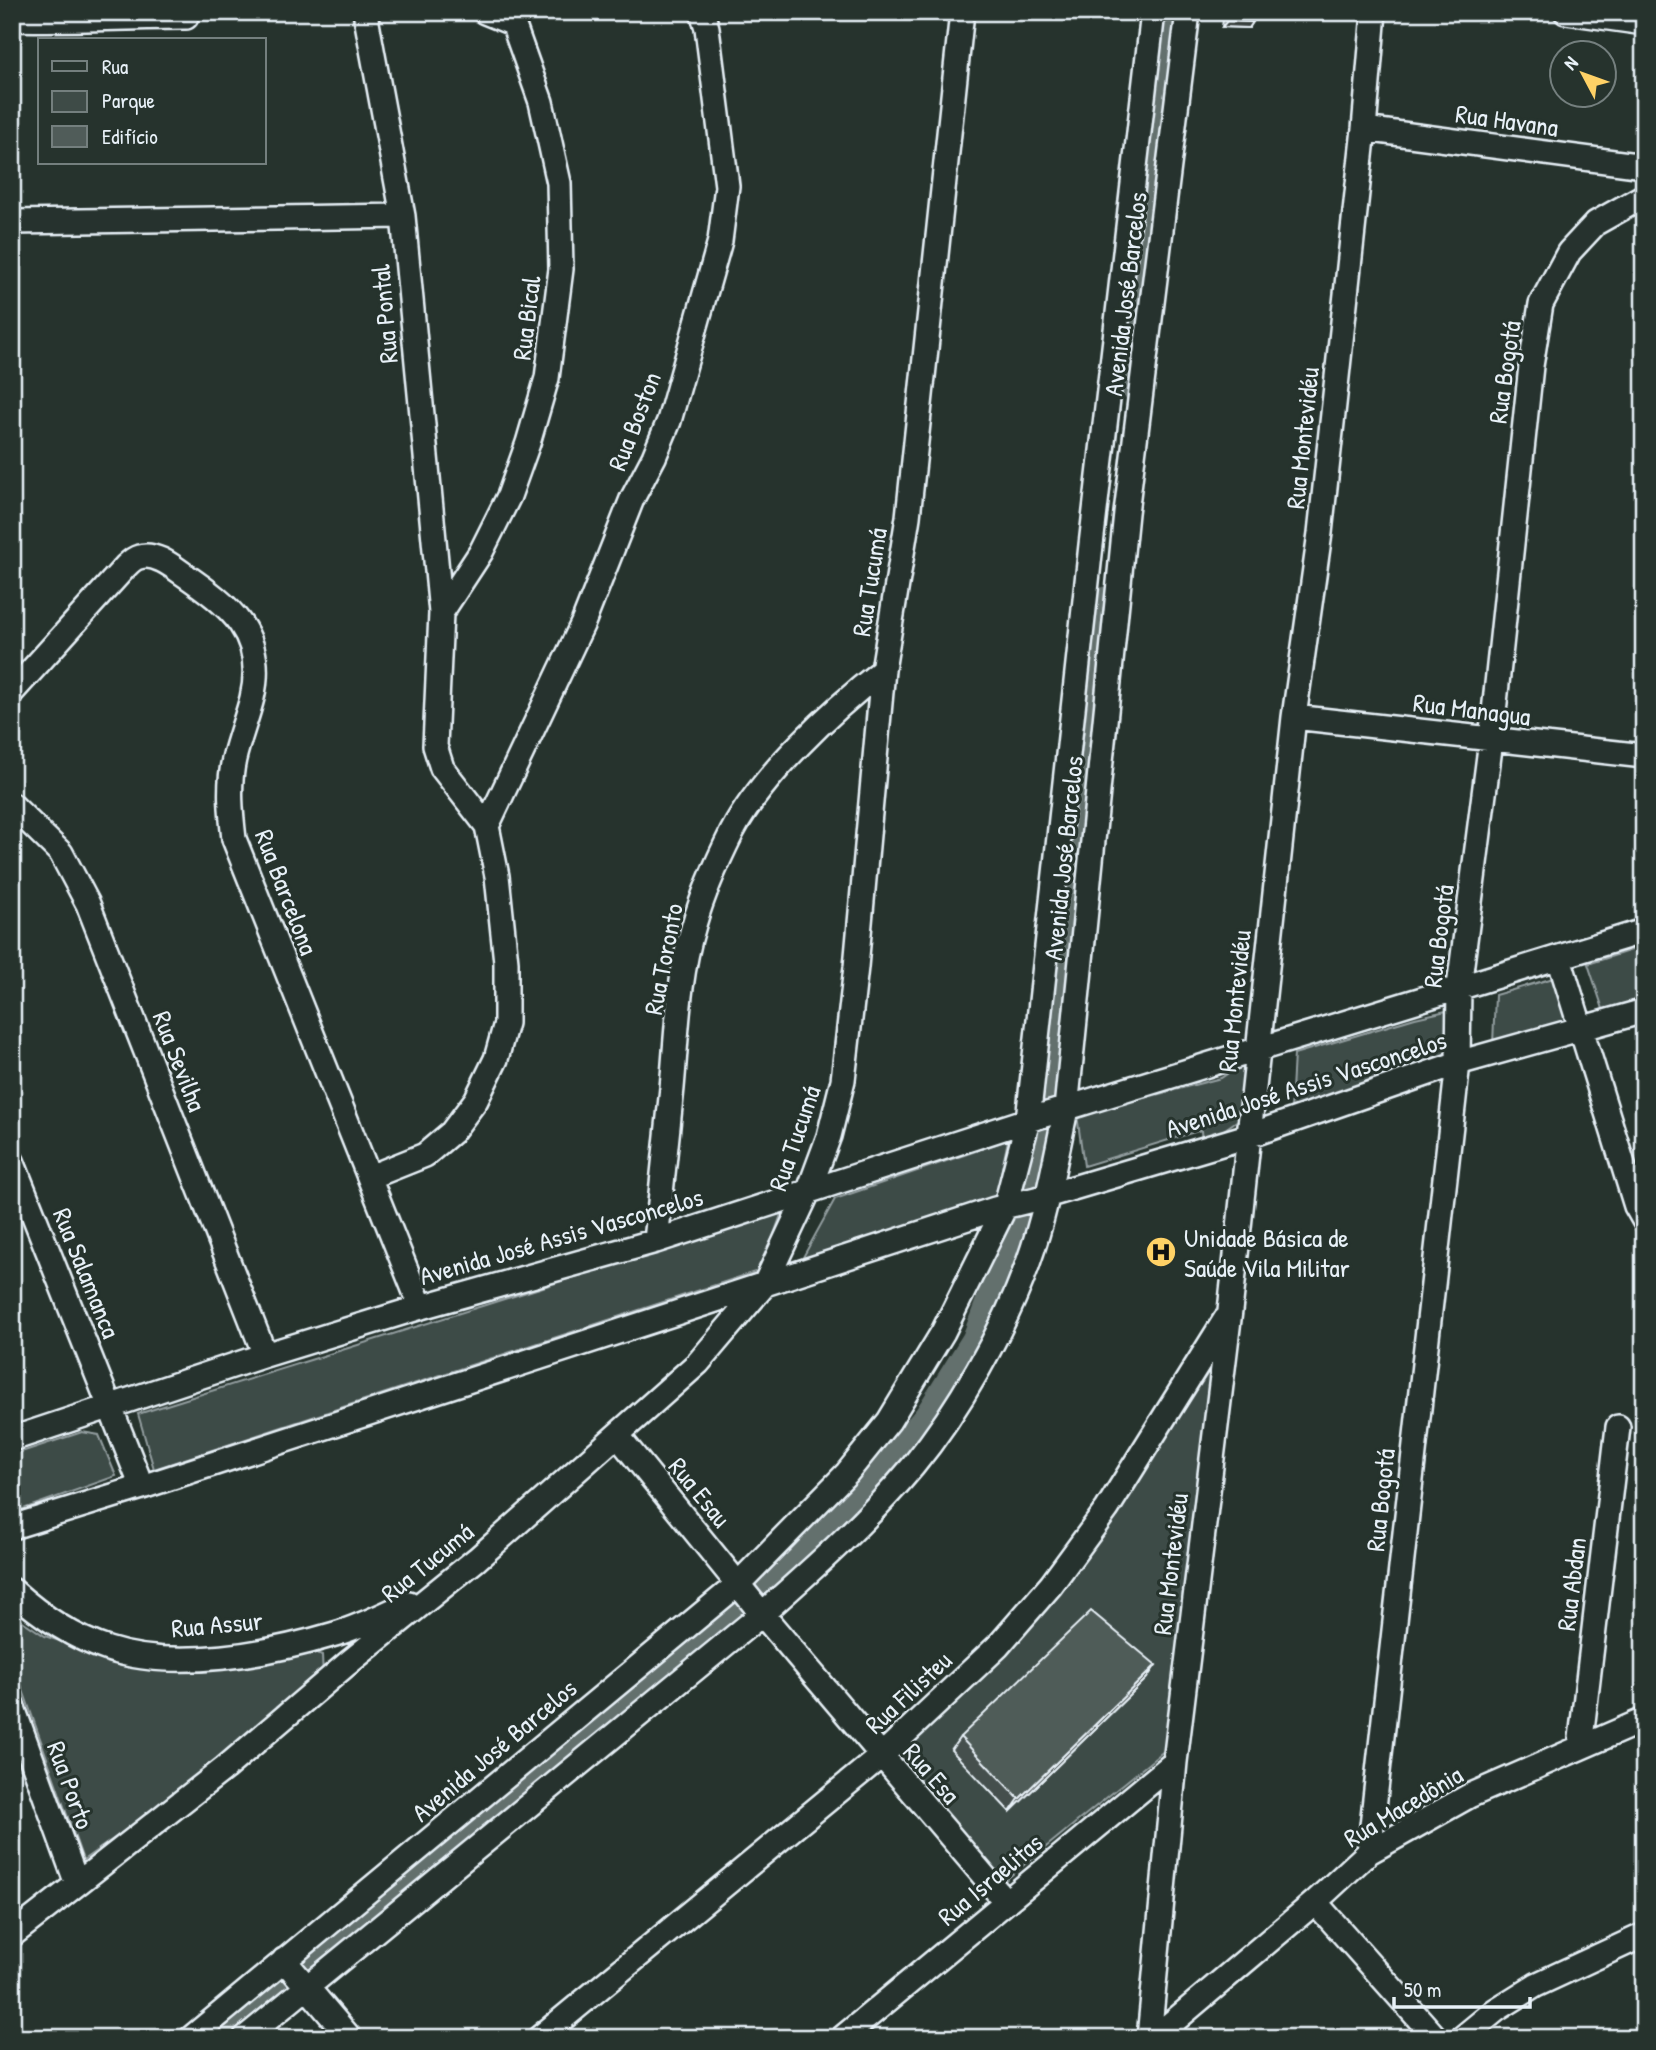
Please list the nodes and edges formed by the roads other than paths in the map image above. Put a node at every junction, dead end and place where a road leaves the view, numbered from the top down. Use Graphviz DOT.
graph roads {
  1 [pos="365,12"];
  2 [pos="485,12"];
  3 [pos="702,12"];
  4 [pos="962,12"];
  5 [pos="1153,12"];
  6 [pos="1188,12"];
  7 [pos="1374,12"];
  8 [pos="1566,12"];
  9 [pos="186,18"];
  10 [pos="510,18"];
  11 [pos="12,19"];
  12 [pos="1644,23"];
  13 [pos="1364,129"];
  14 [pos="1644,166"];
  15 [pos="1644,197"];
  16 [pos="403,216"];
  17 [pos="13,222"];
  18 [pos="441,613"];
  19 [pos="883,670"];
  20 [pos="12,692"];
  21 [pos="1294,717"];
  22 [pos="1491,740"];
  23 [pos="1644,756"];
  24 [pos="12,805"];
  25 [pos="486,826"];
  26 [pos="1644,931"];
  27 [pos="1559,958"];
  28 [pos="1459,988"];
  29 [pos="1644,1011"];
  30 [pos="1583,1029"];
  31 [pos="1257,1050"];
  32 [pos="1458,1063"];
  33 [pos="1045,1115"];
  34 [pos="1248,1136"];
  35 [pos="12,1161"];
  36 [pos="370,1177"];
  37 [pos="809,1190"];
  38 [pos="1027,1201"];
  39 [pos="1644,1220"];
  40 [pos="656,1241"];
  41 [pos="765,1284"];
  42 [pos="421,1307"];
  43 [pos="1230,1311"];
  44 [pos="265,1355"];
  45 [pos="111,1406"];
  46 [pos="1618,1427"];
  47 [pos="618,1436"];
  48 [pos="12,1439"];
  49 [pos="142,1487"];
  50 [pos="12,1527"];
  51 [pos="12,1590"];
  52 [pos="436,1592"];
  53 [pos="750,1598"];
  54 [pos="337,1634"];
  55 [pos="347,1664"];
  56 [pos="12,1704"];
  57 [pos="1644,1720"];
  58 [pos="1580,1746"];
  59 [pos="881,1756"];
  60 [pos="1175,1762"];
  61 [pos="1369,1852"];
  62 [pos="77,1884"];
  63 [pos="1006,1902"];
  64 [pos="1315,1902"];
  65 [pos="1644,1934"];
  66 [pos="12,1935"];
  67 [pos="296,1973"];
  68 [pos="191,2038"];
  69 [pos="246,2038"];
  70 [pos="350,2038"];
  71 [pos="539,2038"];
  72 [pos="842,2038"];
  73 [pos="1149,2038"];
  74 [pos="1154,2038"];
  75 [pos="1436,2038"];
  76 [pos="1462,2038"];
  1 -- 16 [label="street, Rua Pontal"];
  2 -- 10 [label="street"];
  3 -- 25 [label="street, Rua Boston"];
  4 -- 19 [label="street, Rua Tucumá"];
  5 -- 33 [label="street, Avenida José Barcelos"];
  6 -- 33 [label="street, Avenida José Barcelos"];
  7 -- 13 [label="street, Rua Montevidéu"];
  8 -- 12 [label="street"];
  9 -- 11 [label="street"];
  10 -- 18 [label="street, Rua Bical"];
  13 -- 14 [label="street, Rua Havana"];
  13 -- 21 [label="street, Rua Montevidéu"];
  15 -- 22 [label="street, Rua Bogotá"];
  16 -- 17 [label="street"];
  16 -- 18 [label="street, Rua Pontal"];
  18 -- 25 [label="street"];
  19 -- 37 [label="street, Rua Tucumá"];
  19 -- 40 [label="street, Rua Toronto"];
  20 -- 36 [label="street, Rua Barcelona"];
  21 -- 22 [label="street, Rua Managua"];
  21 -- 31 [label="street, Rua Montevidéu"];
  22 -- 23 [label="street, Rua Managua"];
  22 -- 28 [label="street, Rua Bogotá"];
  24 -- 44 [label="street, Rua Sevilha"];
  25 -- 36 [label="street"];
  26 -- 27 [label="street, Avenida José Assis Vasconcelos"];
  27 -- 28 [label="street, Avenida José Assis Vasconcelos"];
  27 -- 30 [label="street"];
  28 -- 31 [label="street, Avenida José Assis Vasconcelos"];
  28 -- 32 [label="street, Rua Bogotá"];
  29 -- 30 [label="street, Avenida José Assis Vasconcelos"];
  30 -- 32 [label="street, Avenida José Assis Vasconcelos"];
  30 -- 39 [label="street"];
  31 -- 33 [label="street, Avenida José Assis Vasconcelos"];
  31 -- 34 [label="street, Rua Montevidéu"];
  32 -- 34 [label="street, Avenida José Assis Vasconcelos"];
  32 -- 61 [label="street, Rua Bogotá"];
  33 -- 37 [label="street, Avenida José Assis Vasconcelos"];
  33 -- 38 [label="street, Avenida José Barcelos"];
  33 -- 38 [label="street, Avenida José Barcelos"];
  34 -- 38 [label="street, Avenida José Assis Vasconcelos"];
  34 -- 43 [label="street, Rua Montevidéu"];
  35 -- 45 [label="street, Rua Salamanca"];
  36 -- 42 [label="street, Rua Barcelona"];
  37 -- 40 [label="street, Avenida José Assis Vasconcelos"];
  37 -- 41 [label="street, Rua Tucumá"];
  38 -- 41 [label="street, Avenida José Assis Vasconcelos"];
  38 -- 53 [label="street, Avenida José Barcelos"];
  38 -- 53 [label="street, Avenida José Barcelos"];
  40 -- 42 [label="street, Avenida José Assis Vasconcelos"];
  41 -- 47 [label="street, Rua Tucumá"];
  41 -- 49 [label="street, Avenida José Assis Vasconcelos"];
  42 -- 44 [label="street, Avenida José Assis Vasconcelos"];
  43 -- 59 [label="street, Rua Filisteu"];
  43 -- 60 [label="street, Rua Montevidéu"];
  44 -- 45 [label="street, Avenida José Assis Vasconcelos"];
  45 -- 48 [label="street, Avenida José Assis Vasconcelos"];
  45 -- 49 [label="street"];
  46 -- 58 [label="street, Rua Abdan"];
  47 -- 52 [label="street, Rua Tucumá"];
  47 -- 53 [label="street, Rua Esau"];
  49 -- 50 [label="street, Avenida José Assis Vasconcelos"];
  51 -- 54 [label="street, Rua Assur"];
  52 -- 54 [label="street, Rua Assur"];
  52 -- 55 [label="street, Rua Tucumá"];
  53 -- 59 [label="street, Rua Esa"];
  53 -- 67 [label="street, Avenida José Barcelos"];
  53 -- 67 [label="street, Avenida José Barcelos"];
  54 -- 55 [label="street"];
  55 -- 62 [label="street, Rua Tucumá"];
  56 -- 62 [label="street, Rua Porto"];
  57 -- 58 [label="street, Rua Macedônia"];
  58 -- 61 [label="street, Rua Macedônia"];
  59 -- 63 [label="street, Rua Esa"];
  59 -- 71 [label="street, Rua Filisteu"];
  60 -- 63 [label="street, Rua Israelitas"];
  60 -- 73 [label="street, Rua Montevidéu"];
  61 -- 64 [label="street, Rua Macedônia"];
  62 -- 66 [label="street, Rua Tucumá"];
  63 -- 72 [label="street, Rua Israelitas"];
  64 -- 74 [label="street, Rua Macedônia"];
  64 -- 75 [label="street"];
  65 -- 76 [label="street"];
  67 -- 68 [label="street, Avenida José Barcelos"];
  67 -- 69 [label="street, Avenida José Barcelos"];
  67 -- 70 [label="street"];
}
